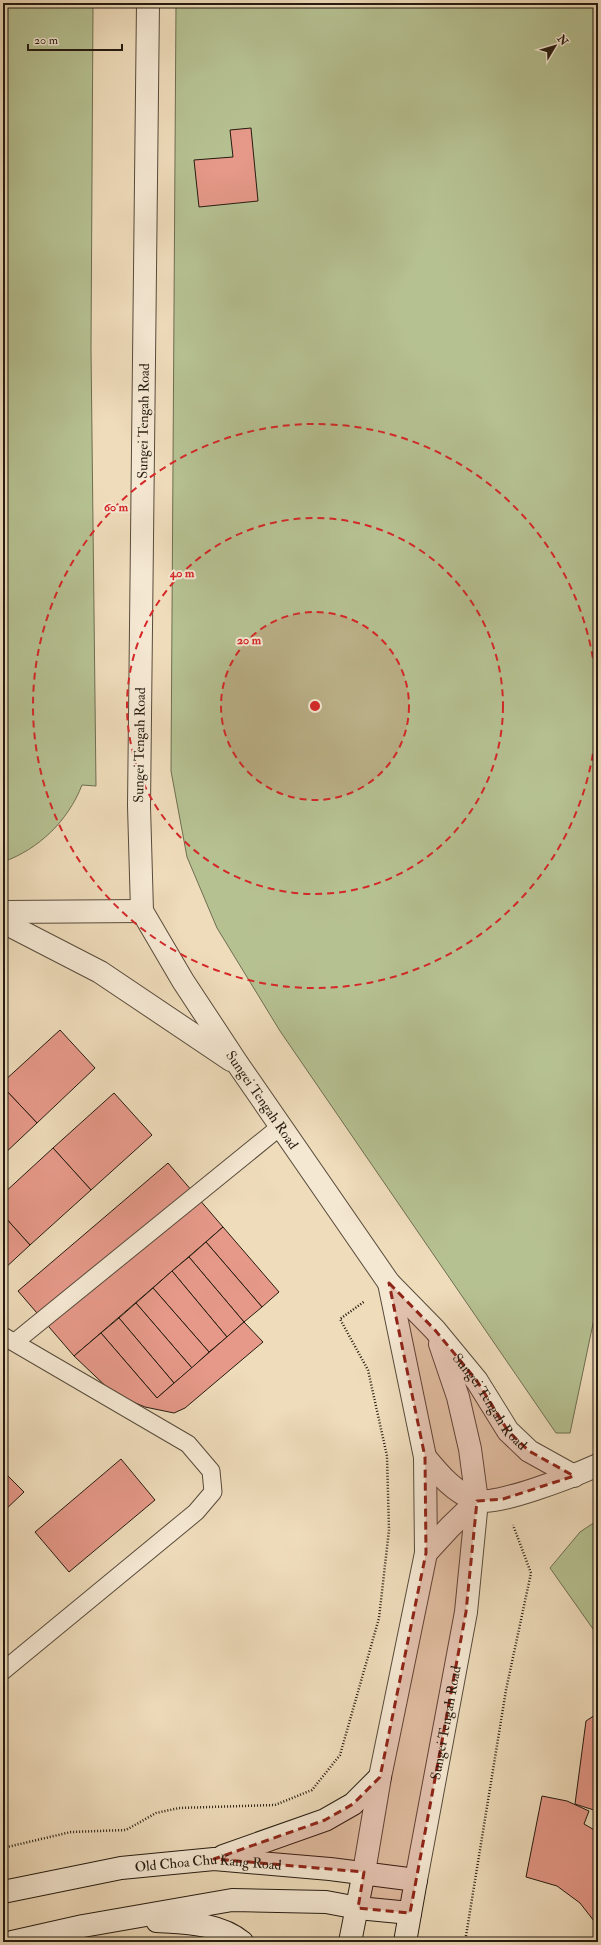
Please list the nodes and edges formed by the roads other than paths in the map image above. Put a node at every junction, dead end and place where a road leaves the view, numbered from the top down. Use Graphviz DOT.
graph roads {
  1 [pos="148,3"];
  2 [pos="142,911"];
  3 [pos="3,912"];
  4 [pos="3,922"];
  5 [pos="237,1064"];
  6 [pos="281,1126"];
  7 [pos="389,1283"];
  8 [pos="435,1330"];
  9 [pos="9,1339"];
  10 [pos="425,1457"];
  11 [pos="598,1465"];
  12 [pos="574,1476"];
  13 [pos="477,1501"];
  14 [pos="426,1554"];
  15 [pos="3,1671"];
  16 [pos="380,1777"];
  17 [pos="214,1859"];
  18 [pos="364,1872"];
  19 [pos="416,1880"];
  20 [pos="3,1892"];
  21 [pos="358,1908"];
  22 [pos="410,1913"];
  23 [pos="126,1919"];
  24 [pos="12,1942"];
  25 [pos="242,1942"];
  26 [pos="350,1942"];
  27 [pos="406,1942"];
  1 -- 2 [label="street, Sungei Tengah Road"];
  2 -- 3 [label="street"];
  2 -- 5 [label="street, Sungei Tengah Road"];
  4 -- 5 [label="street"];
  5 -- 6 [label="street, Sungei Tengah Road"];
  6 -- 7 [label="street, Sungei Tengah Road"];
  6 -- 9 [label="lane"];
  7 -- 8 [label="street, Sungei Tengah Road"];
  7 -- 10 [label="street, Sungei Tengah Road"];
  8 -- 12 [label="street, Sungei Tengah Road"];
  8 -- 13 [label="street, Sungei Tengah Road"];
  9 -- 15 [label="lane"];
  10 -- 13 [label="street, Sungei Tengah Road"];
  10 -- 14 [label="street, Sungei Tengah Road"];
  11 -- 12 [label="street"];
  12 -- 13 [label="street"];
  13 -- 14 [label="street, Sungei Tengah Road"];
  13 -- 19 [label="street, Sungei Tengah Road"];
  14 -- 16 [label="street, Sungei Tengah Road"];
  16 -- 17 [label="street"];
  16 -- 18 [label="street, Sungei Tengah Road"];
  17 -- 18 [label="street, Old Choa Chu Kang Road"];
  17 -- 20 [label="street, Old Choa Chu Kang Road"];
  18 -- 19 [label="street, Old Choa Chu Kang Road"];
  18 -- 21 [label="street, Sungei Tengah Road"];
  19 -- 22 [label="street, Sungei Tengah Road"];
  21 -- 22 [label="street"];
  21 -- 23 [label="street"];
  21 -- 26 [label="street, Sungei Tengah Road"];
  22 -- 27 [label="street, Sungei Tengah Road"];
  23 -- 24 [label="street"];
  23 -- 25 [label="street"];
}
